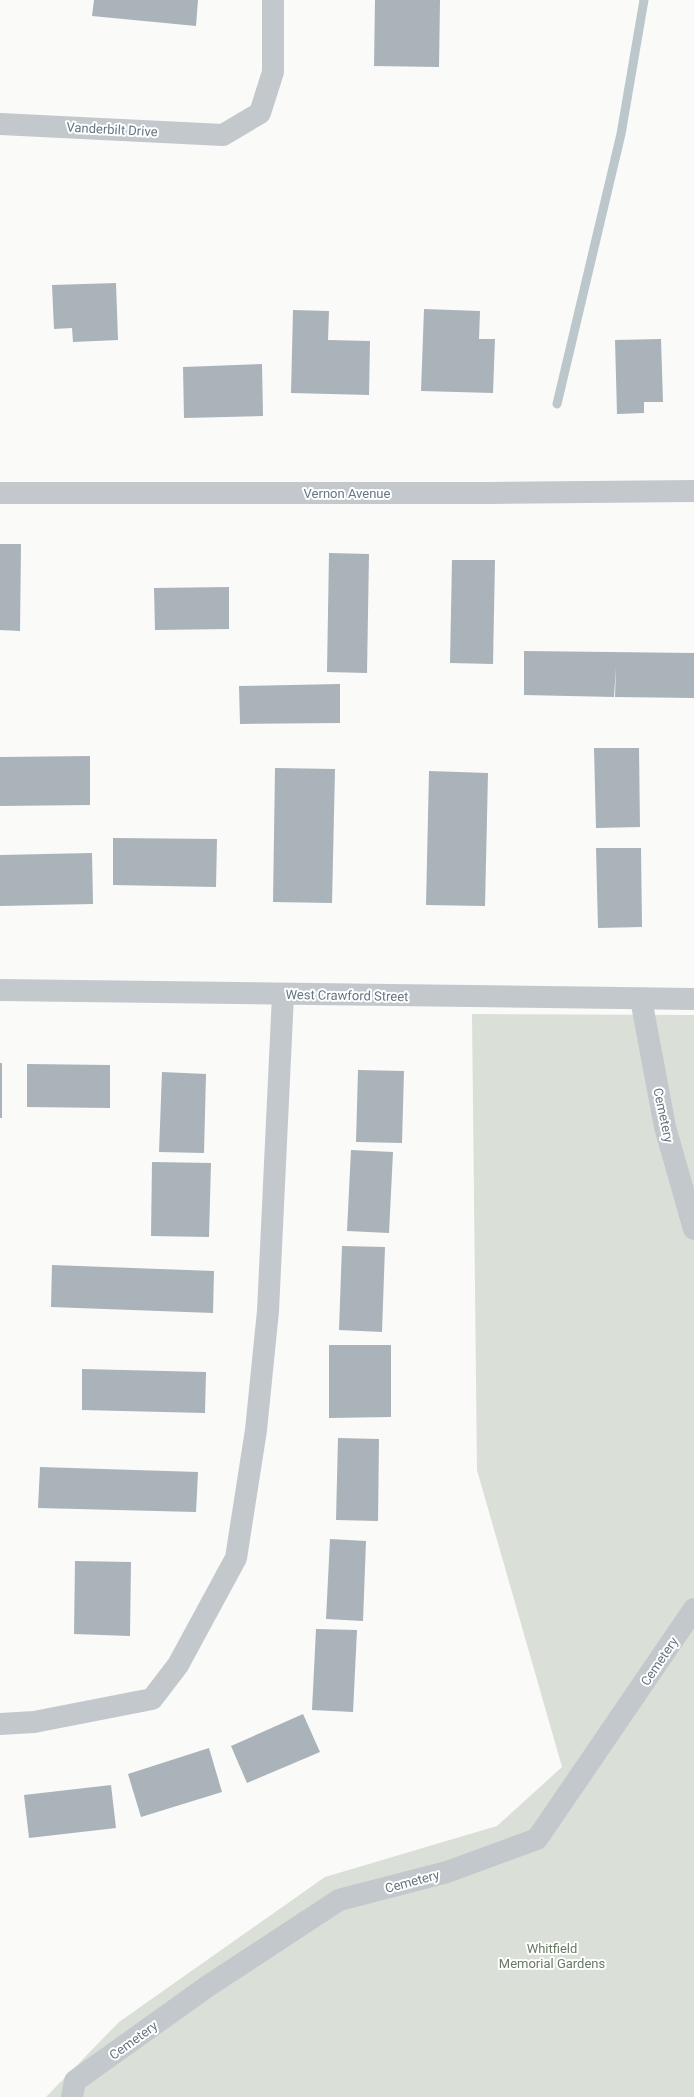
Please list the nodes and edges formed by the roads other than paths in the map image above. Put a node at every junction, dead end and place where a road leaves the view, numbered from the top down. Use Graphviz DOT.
graph roads {
  1 [pos="273,0"];
  2 [pos="0,124"];
  3 [pos="694,490"];
  4 [pos="0,493"];
  5 [pos="0,990"];
  6 [pos="284,994"];
  7 [pos="641,999"];
  8 [pos="694,999"];
  9 [pos="694,1229"];
  10 [pos="694,1608"];
  11 [pos="0,1724"];
  12 [pos="72,2097"];
  1 -- 2 [label="street, Vanderbilt Drive"];
  3 -- 4 [label="street, Vernon Avenue"];
  5 -- 6 [label="street, West Crawford Street"];
  6 -- 7 [label="street, West Crawford Street"];
  6 -- 11 [label="street"];
  7 -- 8 [label="street, West Crawford Street"];
  7 -- 9 [label="street, Cemetery"];
  10 -- 12 [label="street, Cemetery"];
}
